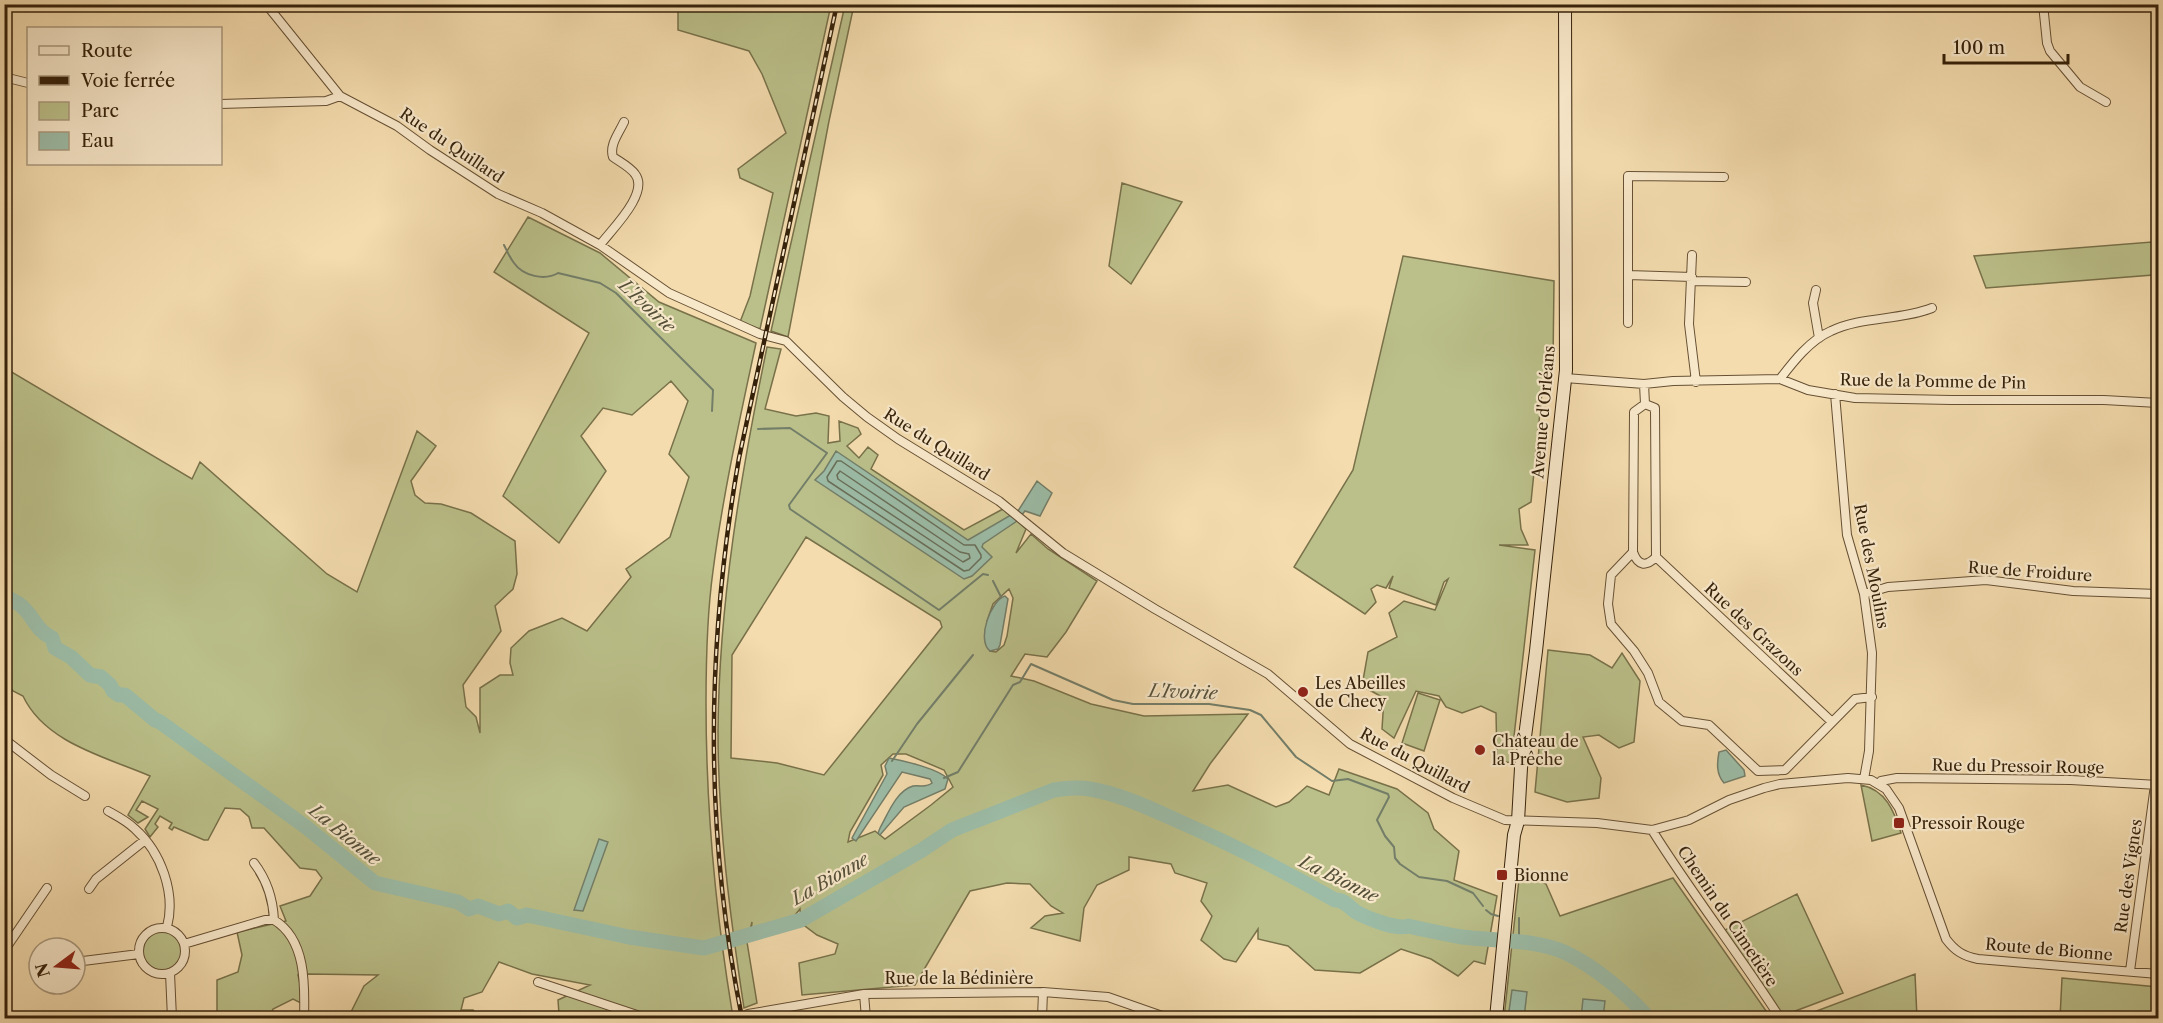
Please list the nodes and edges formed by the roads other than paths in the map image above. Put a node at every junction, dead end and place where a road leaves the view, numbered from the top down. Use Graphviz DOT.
graph roads {
  1 [pos="266,4"];
  2 [pos="1565,4"];
  3 [pos="2043,4"];
  4 [pos="4,77"];
  5 [pos="27,84"];
  6 [pos="340,96"];
  7 [pos="2106,102"];
  8 [pos="222,104"];
  9 [pos="624,122"];
  10 [pos="1724,177"];
  11 [pos="600,245"];
  12 [pos="1692,255"];
  13 [pos="1628,275"];
  14 [pos="1691,279"];
  15 [pos="1746,282"];
  16 [pos="1816,290"];
  17 [pos="1932,308"];
  18 [pos="1628,323"];
  19 [pos="1819,338"];
  20 [pos="1565,378"];
  21 [pos="1780,379"];
  22 [pos="1696,382"];
  23 [pos="1644,384"];
  24 [pos="1835,394"];
  25 [pos="2158,403"];
  26 [pos="1645,404"];
  27 [pos="1633,552"];
  28 [pos="1656,557"];
  29 [pos="1864,594"];
  30 [pos="2158,594"];
  31 [pos="1872,697"];
  32 [pos="1832,722"];
  33 [pos="4,739"];
  34 [pos="1864,778"];
  35 [pos="1880,784"];
  36 [pos="2157,785"];
  37 [pos="85,796"];
  38 [pos="108,811"];
  39 [pos="1518,821"];
  40 [pos="1652,830"];
  41 [pos="146,840"];
  42 [pos="254,863"];
  43 [pos="47,888"];
  44 [pos="89,889"];
  45 [pos="274,920"];
  46 [pos="167,927"];
  47 [pos="184,944"];
  48 [pos="4,951"];
  49 [pos="139,954"];
  50 [pos="87,960"];
  51 [pos="2130,971"];
  52 [pos="170,973"];
  53 [pos="2158,974"];
  54 [pos="538,982"];
  55 [pos="1043,992"];
  56 [pos="864,994"];
  57 [pos="748,1014"];
  58 [pos="735,1016"];
  59 [pos="172,1018"];
  60 [pos="304,1018"];
  61 [pos="646,1018"];
  62 [pos="722,1018"];
  63 [pos="866,1018"];
  64 [pos="1042,1018"];
  65 [pos="1168,1018"];
  66 [pos="1496,1018"];
  67 [pos="1780,1018"];
  1 -- 6 [label="street"];
  2 -- 20 [label="main road, Avenue d'Orléans"];
  3 -- 7 [label="street"];
  4 -- 5 [label="street"];
  6 -- 8 [label="street"];
  6 -- 11 [label="street, Rue du Quillard"];
  9 -- 11 [label="street"];
  10 -- 13 [label="street"];
  11 -- 39 [label="street, Rue du Quillard"];
  12 -- 14 [label="street"];
  13 -- 14 [label="street"];
  13 -- 18 [label="street"];
  14 -- 15 [label="street"];
  14 -- 22 [label="street"];
  16 -- 19 [label="street"];
  17 -- 19 [label="street"];
  19 -- 21 [label="street"];
  20 -- 23 [label="street, Rue de la Pomme de Pin"];
  20 -- 39 [label="main road, Avenue d'Orléans"];
  21 -- 22 [label="street, Rue de la Pomme de Pin"];
  21 -- 24 [label="street, Rue de la Pomme de Pin"];
  22 -- 23 [label="street, Rue de la Pomme de Pin"];
  23 -- 26 [label="street"];
  24 -- 25 [label="street, Rue de la Pomme de Pin"];
  24 -- 29 [label="street, Rue des Moulins"];
  26 -- 27 [label="street"];
  26 -- 28 [label="street"];
  27 -- 28 [label="street"];
  27 -- 32 [label="street"];
  28 -- 32 [label="street, Rue des Grazons"];
  29 -- 30 [label="street, Rue de Froidure"];
  29 -- 31 [label="street, Rue des Moulins"];
  31 -- 32 [label="street"];
  31 -- 34 [label="street, Rue des Moulins"];
  33 -- 37 [label="street"];
  34 -- 35 [label="street"];
  34 -- 40 [label="street"];
  35 -- 36 [label="street, Rue du Pressoir Rouge"];
  35 -- 51 [label="street, Route de Bionne"];
  36 -- 51 [label="street, Rue des Vignes"];
  38 -- 41 [label="street"];
  39 -- 40 [label="street"];
  39 -- 66 [label="main road, Avenue d'Orléans"];
  40 -- 67 [label="street, Chemin du Cimetière"];
  41 -- 44 [label="street"];
  41 -- 46 [label="street"];
  42 -- 45 [label="street"];
  43 -- 48 [label="street"];
  45 -- 47 [label="street"];
  45 -- 60 [label="street"];
  46 -- 47 [label="street"];
  46 -- 49 [label="street"];
  47 -- 52 [label="street"];
  49 -- 50 [label="street"];
  49 -- 52 [label="street"];
  51 -- 53 [label="street, Route de Bionne"];
  52 -- 59 [label="street"];
  54 -- 61 [label="street"];
  55 -- 56 [label="street, Rue de la Bédinière"];
  55 -- 64 [label="street"];
  55 -- 65 [label="street, Rue de la Bédinière"];
  56 -- 57 [label="street, Rue de la Bédinière"];
  56 -- 63 [label="street"];
  58 -- 62 [label="street"];
}
